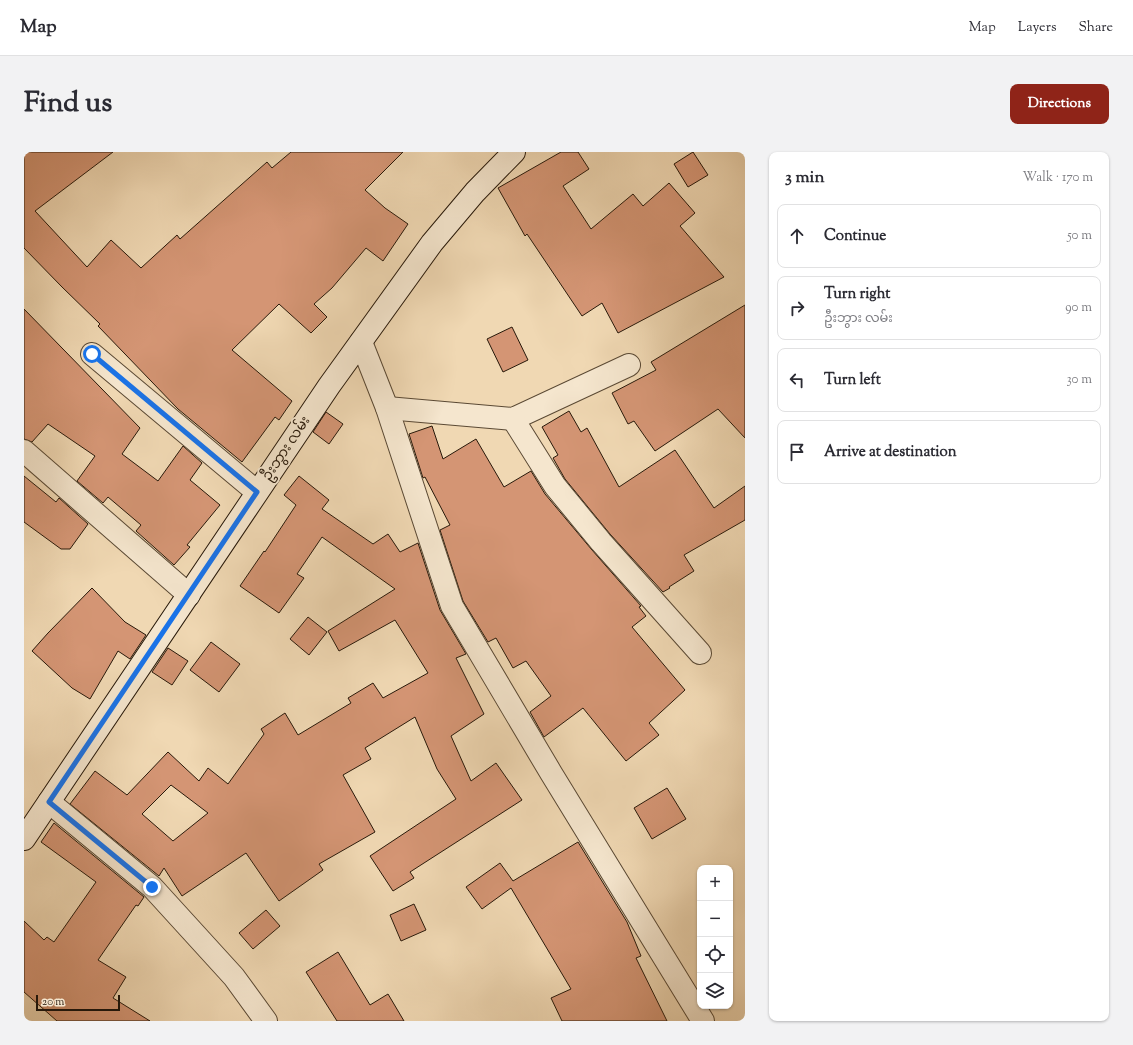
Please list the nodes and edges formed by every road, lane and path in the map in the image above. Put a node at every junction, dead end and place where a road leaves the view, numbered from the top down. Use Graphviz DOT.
graph roads {
  1 [pos="514,152"];
  2 [pos="361,342"];
  3 [pos="92,354"];
  4 [pos="629,365"];
  5 [pos="387,408"];
  6 [pos="513,419"];
  7 [pos="24,451"];
  8 [pos="257,492"];
  9 [pos="188,595"];
  10 [pos="700,654"];
  11 [pos="49,802"];
  12 [pos="24,839"];
  13 [pos="266,1021"];
  14 [pos="703,1021"];
  1 -- 2 [label="street, ဦးဘွား လမ်း"];
  2 -- 5 [label="street"];
  2 -- 8 [label="street, ဦးဘွား လမ်း"];
  3 -- 8 [label="street"];
  4 -- 6 [label="street"];
  5 -- 6 [label="street"];
  5 -- 14 [label="street"];
  6 -- 10 [label="street"];
  7 -- 9 [label="street"];
  8 -- 9 [label="street, ဦးဘွား လမ်း"];
  9 -- 11 [label="street, ဦးဘွား လမ်း"];
  11 -- 12 [label="street, ဦးဘွား လမ်း"];
  11 -- 13 [label="street"];
}
